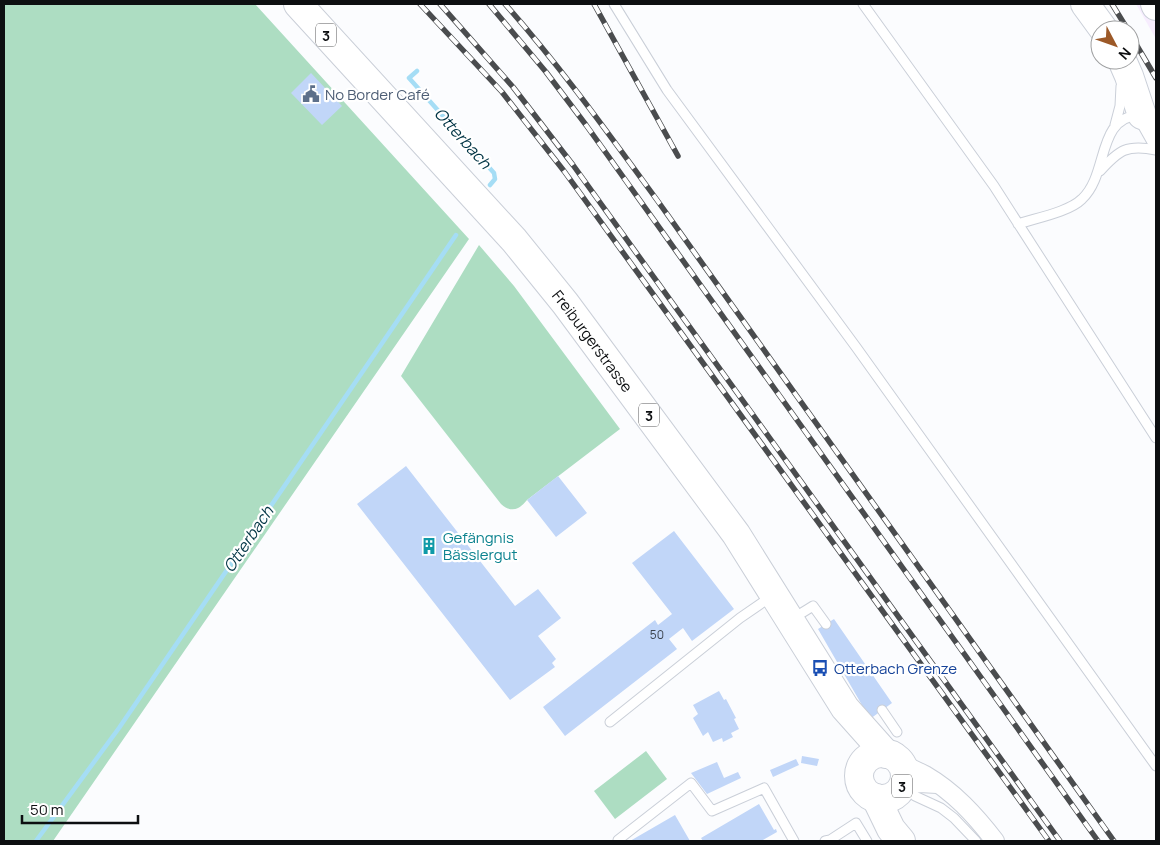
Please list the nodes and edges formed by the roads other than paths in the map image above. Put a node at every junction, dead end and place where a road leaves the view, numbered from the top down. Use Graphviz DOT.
graph roads {
  1 [pos="298,4"];
  2 [pos="614,4"];
  3 [pos="863,4"];
  4 [pos="1084,4"];
  5 [pos="1092,20"];
  6 [pos="1096,20"];
  7 [pos="1116,70"];
  8 [pos="1126,70"];
  9 [pos="1142,115"];
  10 [pos="1114,125"];
  11 [pos="1156,140"];
  12 [pos="1156,150"];
  13 [pos="1098,174"];
  14 [pos="1018,224"];
  15 [pos="1156,438"];
  16 [pos="775,594"];
  17 [pos="790,620"];
  18 [pos="826,624"];
  19 [pos="882,710"];
  20 [pos="610,722"];
  21 [pos="1156,766"];
  22 [pos="892,772"];
  23 [pos="936,784"];
  24 [pos="618,840"];
  25 [pos="794,841"];
  26 [pos="825,841"];
  27 [pos="867,841"];
  28 [pos="901,841"];
  29 [pos="976,841"];
  30 [pos="995,841"];
  1 -- 16 [label="main road, Freiburgerstrasse / 3"];
  2 -- 21 [label="lane"];
  3 -- 14 [label="lane"];
  4 -- 5 [label="lane"];
  4 -- 6 [label="main road"];
  7 -- 10 [label="lane"];
  8 -- 9 [label="main road"];
  9 -- 10 [label="lane"];
  9 -- 11 [label="street"];
  10 -- 13 [label="lane"];
  12 -- 13 [label="lane"];
  13 -- 14 [label="lane"];
  14 -- 15 [label="lane"];
  16 -- 17 [label="main road, Freiburgerstrasse / 3"];
  16 -- 20 [label="lane"];
  17 -- 18 [label="lane"];
  17 -- 22 [label="main road, Freiburgerstrasse / 3"];
  19 -- 22 [label="lane"];
  22 -- 23 [label="street"];
  22 -- 23 [label="street"];
  22 -- 28 [label="main road, Freiburgerstrasse / 3"];
  22 -- 29 [label="lane"];
  23 -- 30 [label="street"];
  24 -- 25 [label="lane"];
  26 -- 27 [label="lane"];
}
